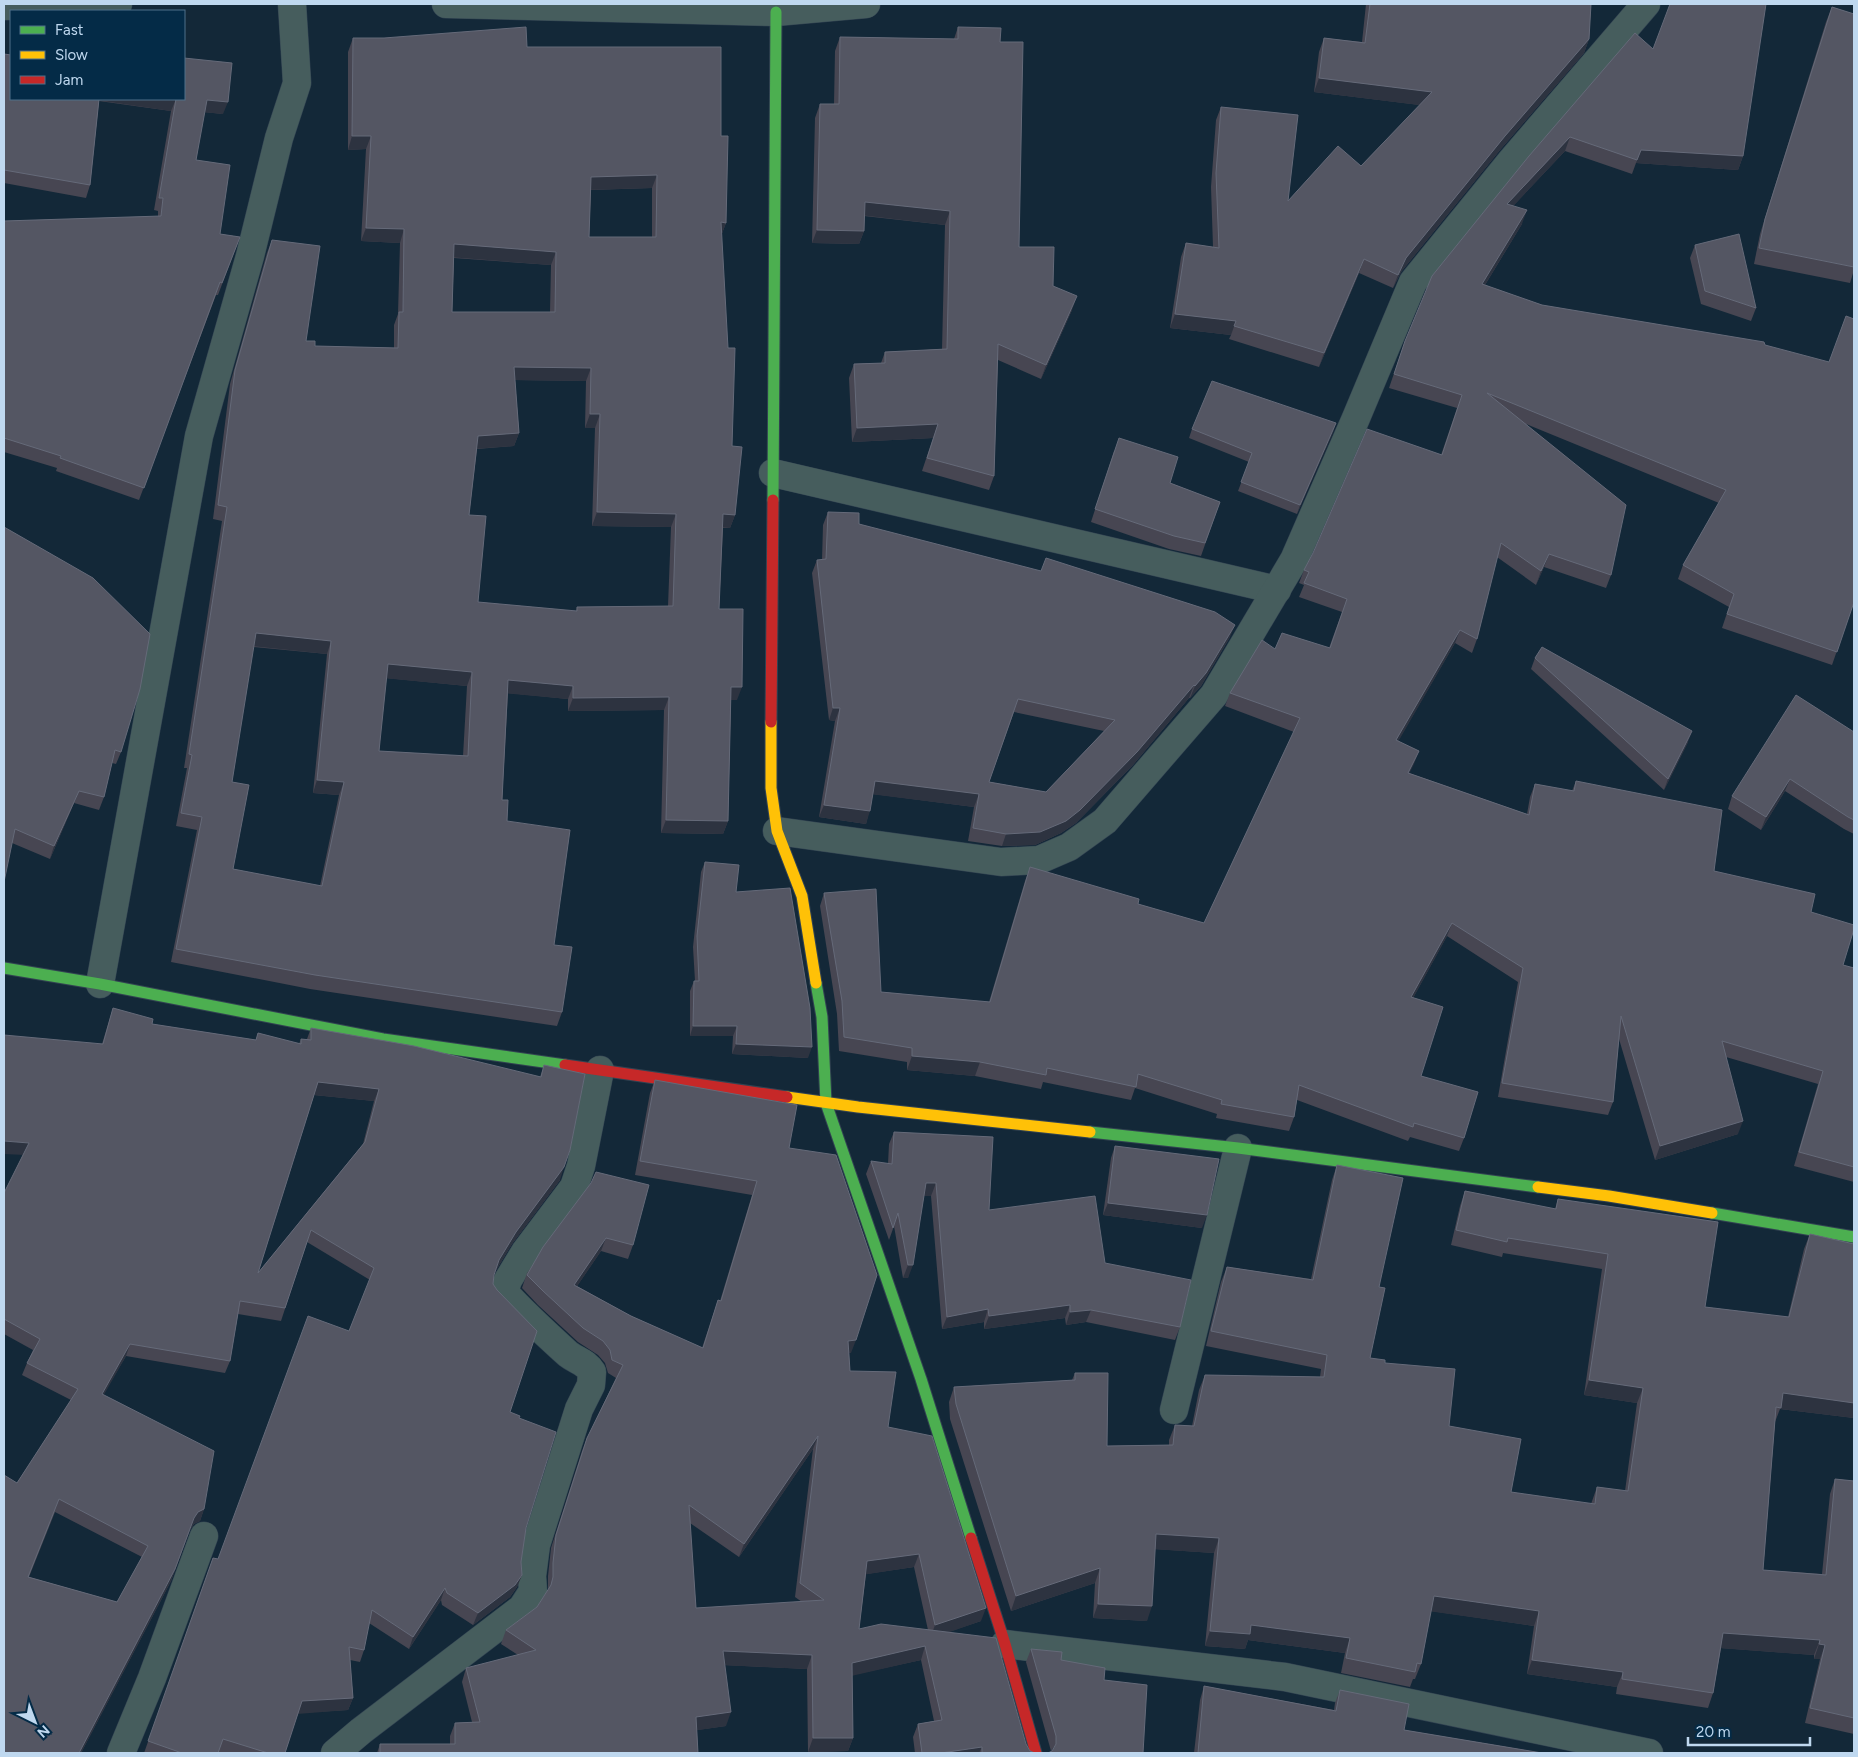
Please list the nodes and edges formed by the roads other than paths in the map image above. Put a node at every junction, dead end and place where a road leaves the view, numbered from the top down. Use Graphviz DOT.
graph roads {
  1 [pos="118,4"];
  2 [pos="292,4"];
  3 [pos="446,4"];
  4 [pos="866,4"];
  5 [pos="1646,4"];
  6 [pos="4,6"];
  7 [pos="776,12"];
  8 [pos="773,473"];
  9 [pos="1277,590"];
  10 [pos="777,831"];
  11 [pos="4,968"];
  12 [pos="100,984"];
  13 [pos="600,1070"];
  14 [pos="826,1103"];
  15 [pos="1238,1148"];
  16 [pos="1854,1237"];
  17 [pos="1174,1410"];
  18 [pos="204,1536"];
  19 [pos="1005,1644"];
  20 [pos="121,1753"];
  21 [pos="335,1753"];
  22 [pos="1036,1753"];
  23 [pos="1649,1753"];
  1 -- 6 [label="street"];
  2 -- 12 [label="street"];
  3 -- 7 [label="street"];
  4 -- 7 [label="street"];
  5 -- 9 [label="street"];
  7 -- 8 [label="street"];
  8 -- 9 [label="street"];
  8 -- 10 [label="street"];
  9 -- 10 [label="street"];
  10 -- 14 [label="street"];
  11 -- 12 [label="street"];
  12 -- 13 [label="street"];
  13 -- 14 [label="street"];
  13 -- 21 [label="street"];
  14 -- 15 [label="street"];
  14 -- 19 [label="street"];
  15 -- 16 [label="street"];
  15 -- 17 [label="street"];
  18 -- 20 [label="street"];
  19 -- 22 [label="street"];
  19 -- 23 [label="street"];
}
